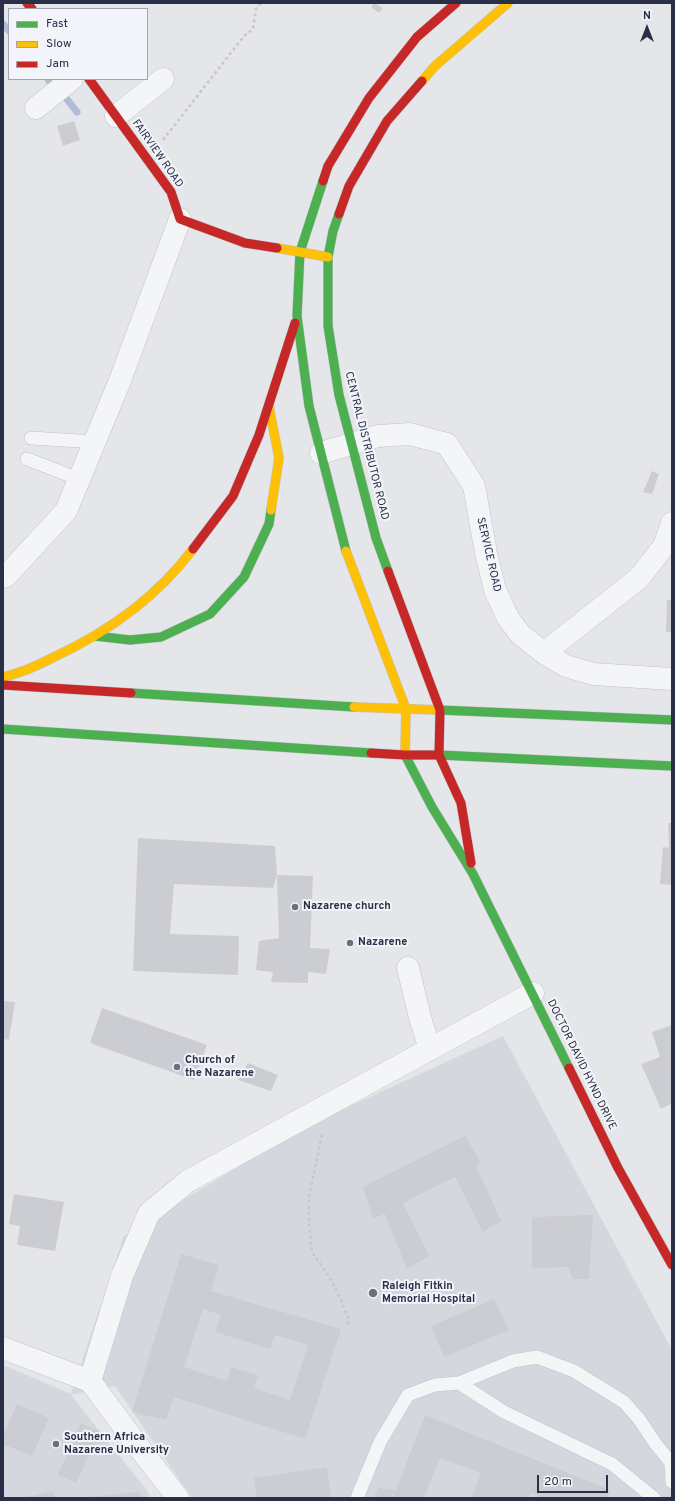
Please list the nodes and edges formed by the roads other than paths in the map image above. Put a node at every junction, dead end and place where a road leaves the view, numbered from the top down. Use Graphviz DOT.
graph roads {
  1 [pos="456,3"];
  2 [pos="508,3"];
  3 [pos="163,79"];
  4 [pos="71,80"];
  5 [pos="90,80"];
  6 [pos="36,108"];
  7 [pos="116,116"];
  8 [pos="180,219"];
  9 [pos="300,252"];
  10 [pos="328,257"];
  11 [pos="297,316"];
  12 [pos="269,404"];
  13 [pos="31,438"];
  14 [pos="94,442"];
  15 [pos="352,445"];
  16 [pos="321,454"];
  17 [pos="26,459"];
  18 [pos="79,479"];
  19 [pos="672,523"];
  20 [pos="3,577"];
  21 [pos="94,636"];
  22 [pos="544,653"];
  23 [pos="3,677"];
  24 [pos="672,678"];
  25 [pos="3,685"];
  26 [pos="406,709"];
  27 [pos="440,710"];
  28 [pos="672,720"];
  29 [pos="3,730"];
  30 [pos="405,755"];
  31 [pos="439,756"];
  32 [pos="672,766"];
  33 [pos="473,874"];
  34 [pos="408,968"];
  35 [pos="533,993"];
  36 [pos="430,1049"];
  37 [pos="672,1265"];
  38 [pos="3,1348"];
  39 [pos="90,1381"];
  40 [pos="459,1383"];
  41 [pos="671,1464"];
  42 [pos="672,1482"];
  43 [pos="178,1498"];
  44 [pos="357,1498"];
  45 [pos="654,1498"];
  1 -- 9 [label="main road"];
  2 -- 10 [label="main road, CENTRAL DISTRIBUTOR ROAD"];
  3 -- 7 [label="street"];
  4 -- 6 [label="street"];
  5 -- 7 [label="main road, FAIRVIEW ROAD"];
  7 -- 8 [label="main road, FAIRVIEW ROAD"];
  8 -- 9 [label="main road"];
  8 -- 14 [label="street"];
  9 -- 10 [label="main road"];
  9 -- 11 [label="main road"];
  10 -- 15 [label="main road, CENTRAL DISTRIBUTOR ROAD"];
  11 -- 12 [label="main road"];
  11 -- 16 [label="main road"];
  12 -- 21 [label="main road"];
  12 -- 21 [label="main road"];
  13 -- 14 [label="lane"];
  14 -- 18 [label="street"];
  15 -- 16 [label="street, SERVICE ROAD"];
  15 -- 22 [label="street, SERVICE ROAD"];
  15 -- 27 [label="main road, CENTRAL DISTRIBUTOR ROAD"];
  16 -- 26 [label="main road"];
  17 -- 18 [label="lane"];
  18 -- 20 [label="street"];
  19 -- 22 [label="street"];
  21 -- 23 [label="main road"];
  22 -- 24 [label="street, SERVICE ROAD"];
  25 -- 26 [label="main road"];
  26 -- 27 [label="main road"];
  26 -- 30 [label="main road"];
  27 -- 28 [label="main road"];
  27 -- 31 [label="main road, CENTRAL DISTRIBUTOR ROAD"];
  29 -- 30 [label="main road"];
  30 -- 31 [label="main road"];
  30 -- 33 [label="main road, DOCTOR DAVID HYND DRIVE"];
  31 -- 32 [label="main road"];
  31 -- 33 [label="main road, DOCTOR DAVID HYND DRIVE"];
  33 -- 35 [label="main road, DOCTOR DAVID HYND DRIVE"];
  34 -- 36 [label="street"];
  35 -- 36 [label="street"];
  35 -- 37 [label="main road, DOCTOR DAVID HYND DRIVE"];
  36 -- 39 [label="street"];
  38 -- 39 [label="street"];
  39 -- 43 [label="street"];
  40 -- 41 [label="lane"];
  40 -- 44 [label="lane"];
  40 -- 45 [label="lane"];
  41 -- 42 [label="lane"];
}
